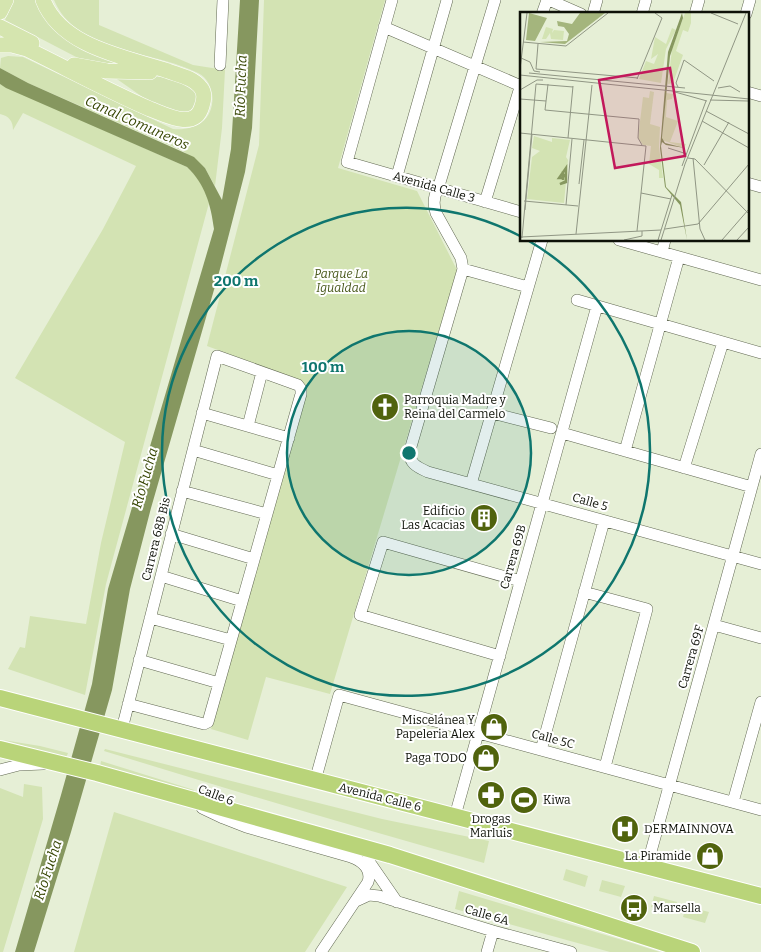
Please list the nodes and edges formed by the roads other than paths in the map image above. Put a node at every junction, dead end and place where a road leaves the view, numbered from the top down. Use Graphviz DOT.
graph roads {
  1 [pos="6,0"];
  2 [pos="43,0"];
  3 [pos="223,0"];
  4 [pos="392,0"];
  5 [pos="447,0"];
  6 [pos="495,0"];
  7 [pos="548,0"];
  8 [pos="0,12"];
  9 [pos="543,12"];
  10 [pos="576,12"];
  11 [pos="0,27"];
  12 [pos="384,27"];
  13 [pos="0,45"];
  14 [pos="433,48"];
  15 [pos="74,65"];
  16 [pos="220,65"];
  17 [pos="475,67"];
  18 [pos="176,74"];
  19 [pos="520,86"];
  20 [pos="520,89"];
  21 [pos="748,92"];
  22 [pos="761,96"];
  23 [pos="160,113"];
  24 [pos="397,176"];
  25 [pos="748,183"];
  26 [pos="761,187"];
  27 [pos="438,189"];
  28 [pos="485,202"];
  29 [pos="520,212"];
  30 [pos="542,241"];
  31 [pos="626,241"];
  32 [pos="665,241"];
  33 [pos="662,252"];
  34 [pos="679,257"];
  35 [pos="463,269"];
  36 [pos="761,280"];
  37 [pos="528,287"];
  38 [pos="577,300"];
  39 [pos="597,306"];
  40 [pos="660,324"];
  41 [pos="723,342"];
  42 [pos="761,353"];
  43 [pos="262,372"];
  44 [pos="202,413"];
  45 [pos="492,413"];
  46 [pos="248,426"];
  47 [pos="551,428"];
  48 [pos="562,433"];
  49 [pos="289,438"];
  50 [pos="192,450"];
  51 [pos="625,451"];
  52 [pos="761,454"];
  53 [pos="684,468"];
  54 [pos="278,475"];
  55 [pos="472,484"];
  56 [pos="752,487"];
  57 [pos="182,491"];
  58 [pos="542,503"];
  59 [pos="267,514"];
  60 [pos="604,520"];
  61 [pos="171,534"];
  62 [pos="733,556"];
  63 [pos="254,559"];
  64 [pos="761,564"];
  65 [pos="161,576"];
  66 [pos="520,581"];
  67 [pos="584,592"];
  68 [pos="242,601"];
  69 [pos="150,618"];
  70 [pos="714,625"];
  71 [pos="761,638"];
  72 [pos="231,640"];
  73 [pos="500,656"];
  74 [pos="139,660"];
  75 [pos="219,683"];
  76 [pos="0,698"];
  77 [pos="761,702"];
  78 [pos="128,704"];
  79 [pos="116,728"];
  80 [pos="478,733"];
  81 [pos="0,749"];
  82 [pos="541,750"];
  83 [pos="62,764"];
  84 [pos="605,767"];
  85 [pos="0,770"];
  86 [pos="315,781"];
  87 [pos="669,785"];
  88 [pos="177,795"];
  89 [pos="733,802"];
  90 [pos="761,810"];
  91 [pos="455,816"];
  92 [pos="362,855"];
  93 [pos="390,856"];
  94 [pos="647,866"];
  95 [pos="761,896"];
  96 [pos="355,902"];
  97 [pos="396,902"];
  98 [pos="493,931"];
  99 [pos="321,952"];
  100 [pos="487,952"];
  101 [pos="571,952"];
  102 [pos="692,952"];
  1 -- 8 [label="main road"];
  2 -- 18 [label="main road"];
  3 -- 16 [label="street"];
  4 -- 12 [label="street"];
  5 -- 14 [label="street"];
  6 -- 17 [label="street"];
  7 -- 9 [label="street"];
  7 -- 10 [label="street"];
  11 -- 15 [label="main road"];
  12 -- 14 [label="street"];
  12 -- 24 [label="street, Avenida Calle 3"];
  13 -- 23 [label="main road"];
  14 -- 17 [label="street"];
  14 -- 24 [label="street"];
  15 -- 18 [label="main road"];
  15 -- 23 [label="main road"];
  17 -- 19 [label="street"];
  17 -- 27 [label="street"];
  18 -- 23 [label="main road"];
  20 -- 28 [label="street"];
  21 -- 22 [label="street"];
  24 -- 27 [label="street, Avenida Calle 3"];
  25 -- 26 [label="street"];
  27 -- 28 [label="street, Avenida Calle 3"];
  27 -- 35 [label="street"];
  28 -- 29 [label="street, Avenida Calle 3"];
  30 -- 37 [label="street"];
  31 -- 33 [label="street"];
  32 -- 33 [label="street"];
  33 -- 34 [label="street"];
  34 -- 36 [label="street"];
  34 -- 40 [label="street"];
  35 -- 37 [label="street"];
  35 -- 55 [label="street, Calle 5"];
  37 -- 45 [label="street"];
  38 -- 39 [label="street"];
  39 -- 40 [label="street"];
  39 -- 48 [label="street, Carrera 69B"];
  40 -- 41 [label="street"];
  40 -- 51 [label="street"];
  41 -- 42 [label="street"];
  41 -- 53 [label="street"];
  43 -- 44 [label="street, Carrera 68B Bis"];
  43 -- 46 [label="street"];
  43 -- 49 [label="street"];
  44 -- 46 [label="street"];
  44 -- 50 [label="street, Carrera 68B Bis"];
  45 -- 47 [label="street"];
  45 -- 55 [label="street"];
  46 -- 49 [label="street"];
  48 -- 51 [label="street"];
  48 -- 58 [label="street, Carrera 69B"];
  49 -- 54 [label="street"];
  50 -- 54 [label="street"];
  50 -- 57 [label="street, Carrera 68B Bis"];
  51 -- 53 [label="street"];
  52 -- 56 [label="street, Carrera 69F"];
  53 -- 56 [label="street"];
  54 -- 59 [label="street"];
  55 -- 58 [label="street, Calle 5"];
  56 -- 62 [label="street, Carrera 69F"];
  57 -- 59 [label="street"];
  57 -- 61 [label="street, Carrera 68B Bis"];
  58 -- 60 [label="street, Calle 5"];
  58 -- 66 [label="street, Carrera 69B"];
  59 -- 63 [label="street"];
  60 -- 62 [label="street, Calle 5"];
  60 -- 67 [label="street"];
  61 -- 63 [label="street"];
  61 -- 65 [label="street, Carrera 68B Bis"];
  62 -- 64 [label="street, Calle 5"];
  62 -- 70 [label="street, Carrera 69F"];
  63 -- 68 [label="street"];
  65 -- 68 [label="street"];
  65 -- 69 [label="street, Carrera 68B Bis"];
  66 -- 73 [label="street, Carrera 69B"];
  66 -- 73 [label="street"];
  67 -- 82 [label="street"];
  67 -- 84 [label="street"];
  68 -- 72 [label="street"];
  69 -- 72 [label="street"];
  69 -- 74 [label="street, Carrera 68B Bis"];
  70 -- 71 [label="street"];
  70 -- 87 [label="street, Carrera 69F"];
  72 -- 75 [label="street"];
  73 -- 80 [label="street, Carrera 69B"];
  74 -- 75 [label="street"];
  74 -- 78 [label="street, Carrera 68B Bis"];
  75 -- 78 [label="street"];
  76 -- 79 [label="highway, Avenida Calle 6"];
  77 -- 89 [label="street"];
  78 -- 79 [label="street, Carrera 68B Bis"];
  79 -- 86 [label="highway, Avenida Calle 6"];
  80 -- 82 [label="street, Calle 5C"];
  80 -- 86 [label="street, Calle 5C"];
  80 -- 91 [label="street, Carrera 69B"];
  81 -- 83 [label="highway"];
  82 -- 84 [label="street, Calle 5C"];
  83 -- 85 [label="street"];
  83 -- 88 [label="highway"];
  84 -- 87 [label="street, Calle 5C"];
  86 -- 91 [label="highway, Avenida Calle 6"];
  87 -- 89 [label="street, Calle 5C"];
  87 -- 94 [label="street, Carrera 69F"];
  88 -- 92 [label="street, Calle 6"];
  88 -- 93 [label="highway"];
  88 -- 96 [label="street, Calle 6"];
  89 -- 90 [label="street, Calle 5C"];
  91 -- 94 [label="highway, Avenida Calle 6"];
  92 -- 93 [label="highway"];
  92 -- 97 [label="street"];
  93 -- 102 [label="highway"];
  94 -- 95 [label="highway, Avenida Calle 6"];
  96 -- 97 [label="street, Calle 6A"];
  96 -- 99 [label="street"];
  97 -- 98 [label="street, Calle 6A"];
  98 -- 100 [label="street"];
  98 -- 101 [label="street, Calle 6A"];
}
